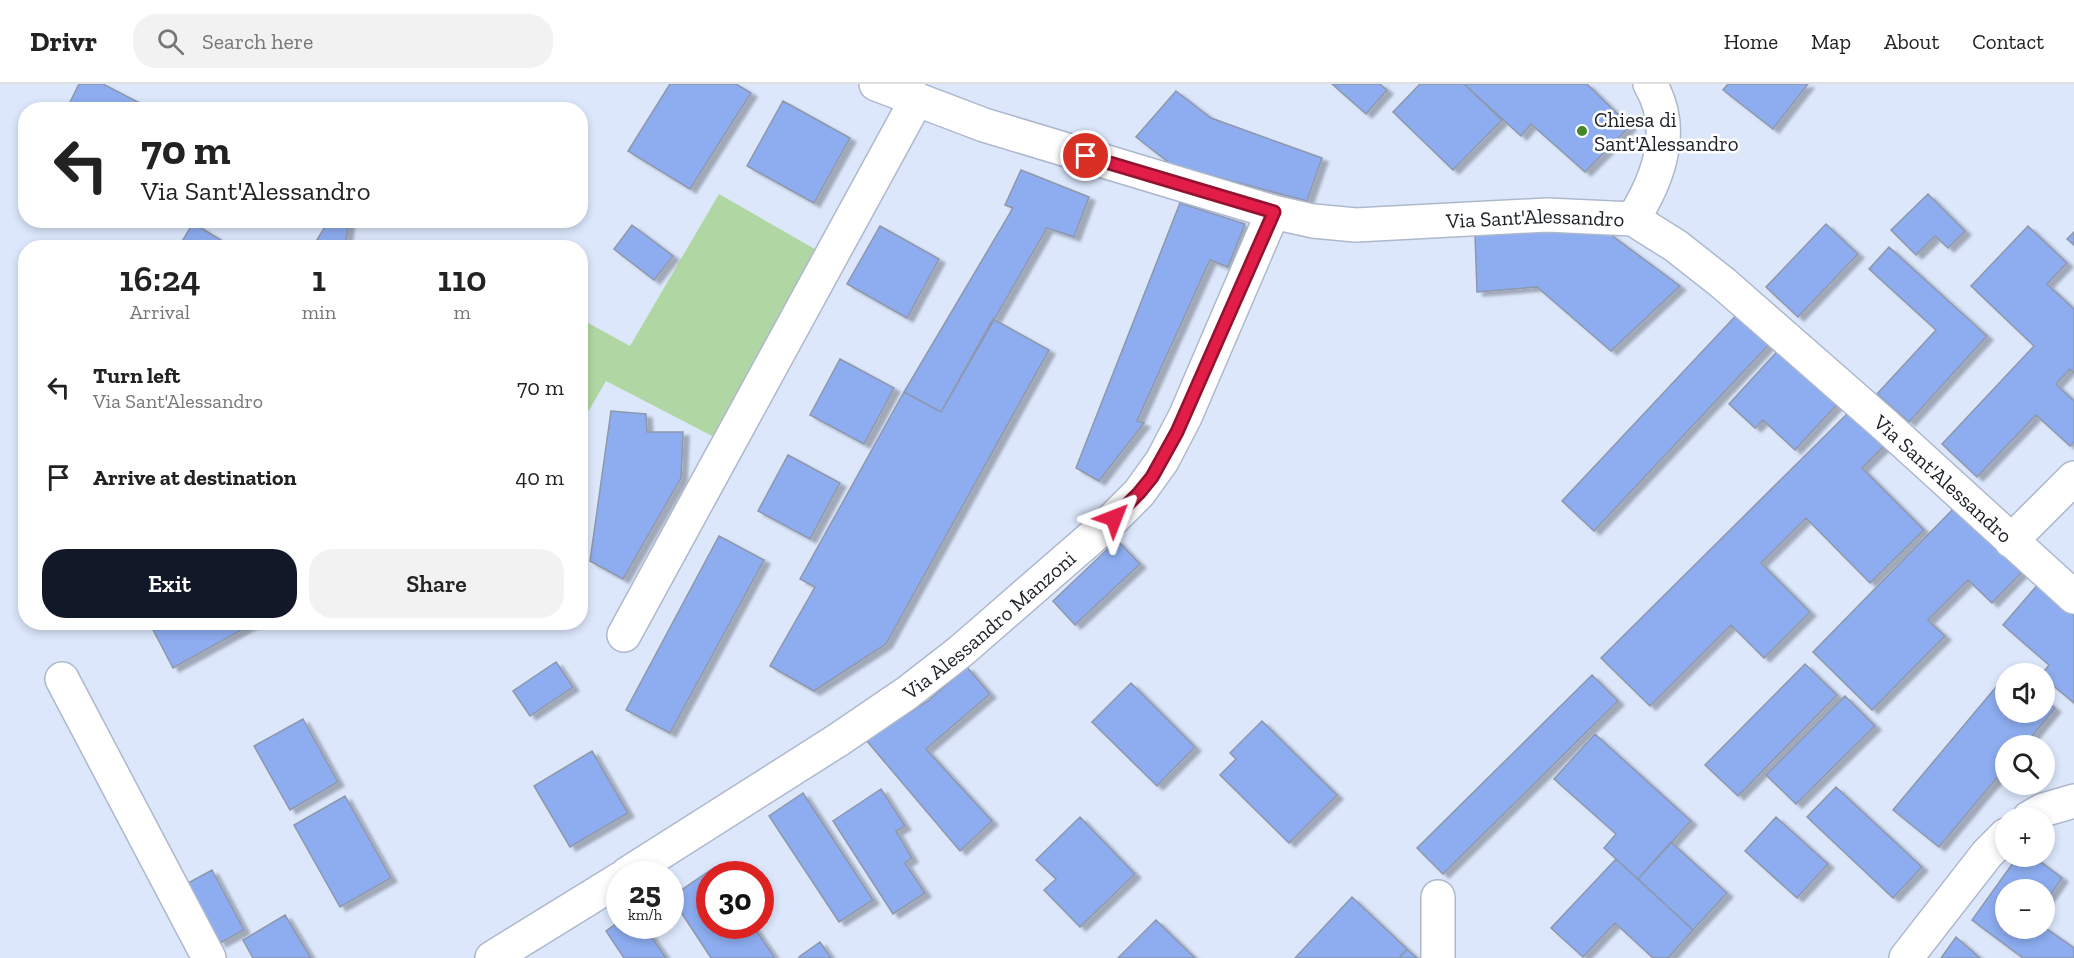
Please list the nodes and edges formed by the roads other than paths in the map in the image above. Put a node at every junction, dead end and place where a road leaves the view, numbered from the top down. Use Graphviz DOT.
graph roads {
  1 [pos="876,84"];
  2 [pos="1650,84"];
  3 [pos="916,99"];
  4 [pos="1274,212"];
  5 [pos="1633,219"];
  6 [pos="2068,493"];
  7 [pos="2011,541"];
  8 [pos="2074,597"];
  9 [pos="624,635"];
  10 [pos="62,679"];
  11 [pos="2074,801"];
  12 [pos="2053,807"];
  13 [pos="1995,846"];
  14 [pos="647,861"];
  15 [pos="606,888"];
  16 [pos="1438,897"];
  17 [pos="209,958"];
  18 [pos="492,958"];
  19 [pos="1438,958"];
  20 [pos="1906,958"];
  1 -- 3 [label="street, Via Sant'Alessandro"];
  2 -- 5 [label="street"];
  3 -- 4 [label="street, Via Sant'Alessandro"];
  3 -- 9 [label="street"];
  4 -- 5 [label="street, Via Sant'Alessandro"];
  4 -- 14 [label="street, Via Alessandro Manzoni"];
  5 -- 7 [label="street, Via Sant'Alessandro"];
  6 -- 7 [label="street"];
  7 -- 8 [label="street, Via Sant'Alessandro"];
  10 -- 17 [label="street"];
  11 -- 12 [label="street"];
  13 -- 20 [label="street"];
  15 -- 18 [label="street"];
  16 -- 19 [label="street"];
}
